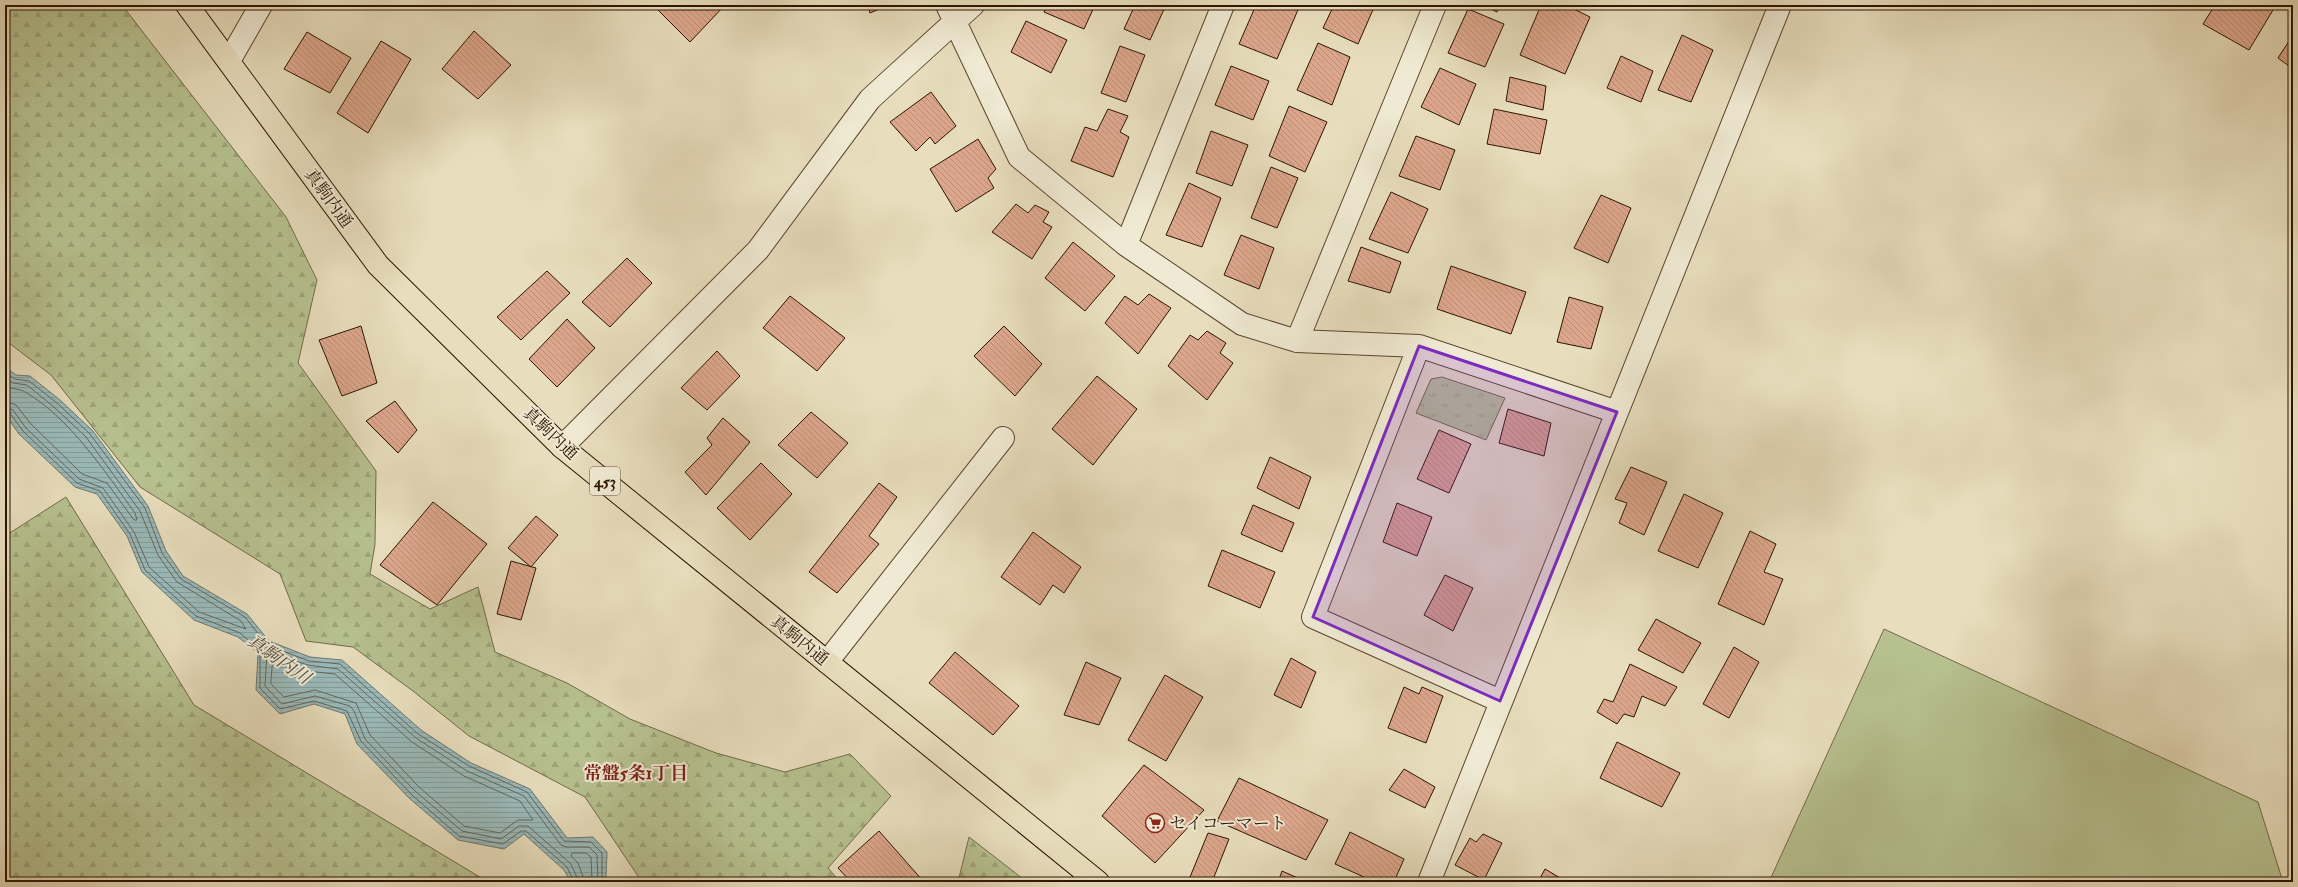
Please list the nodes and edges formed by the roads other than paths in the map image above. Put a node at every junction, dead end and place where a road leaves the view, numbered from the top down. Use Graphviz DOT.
graph roads {
  1 [pos="187,5"];
  2 [pos="261,5"];
  3 [pos="973,5"];
  4 [pos="1223,5"];
  5 [pos="1435,5"];
  6 [pos="1780,5"];
  7 [pos="951,14"];
  8 [pos="229,61"];
  9 [pos="1126,245"];
  10 [pos="1297,342"];
  11 [pos="1420,346"];
  12 [pos="1618,412"];
  13 [pos="1003,438"];
  14 [pos="562,447"];
  15 [pos="827,662"];
  16 [pos="1500,701"];
  17 [pos="1098,882"];
  18 [pos="1429,882"];
  1 -- 8 [label="highway, 真駒内通 / 453"];
  2 -- 8 [label="street"];
  3 -- 7 [label="street"];
  4 -- 9 [label="street"];
  5 -- 10 [label="street"];
  6 -- 12 [label="street"];
  7 -- 9 [label="street"];
  7 -- 14 [label="street"];
  8 -- 14 [label="highway, 真駒内通 / 453"];
  9 -- 10 [label="street"];
  10 -- 11 [label="street"];
  11 -- 12 [label="street"];
  11 -- 16 [label="street"];
  12 -- 16 [label="street"];
  13 -- 15 [label="street"];
  14 -- 15 [label="highway, 真駒内通 / 453"];
  15 -- 17 [label="highway, 真駒内通 / 453"];
  16 -- 18 [label="street"];
}
